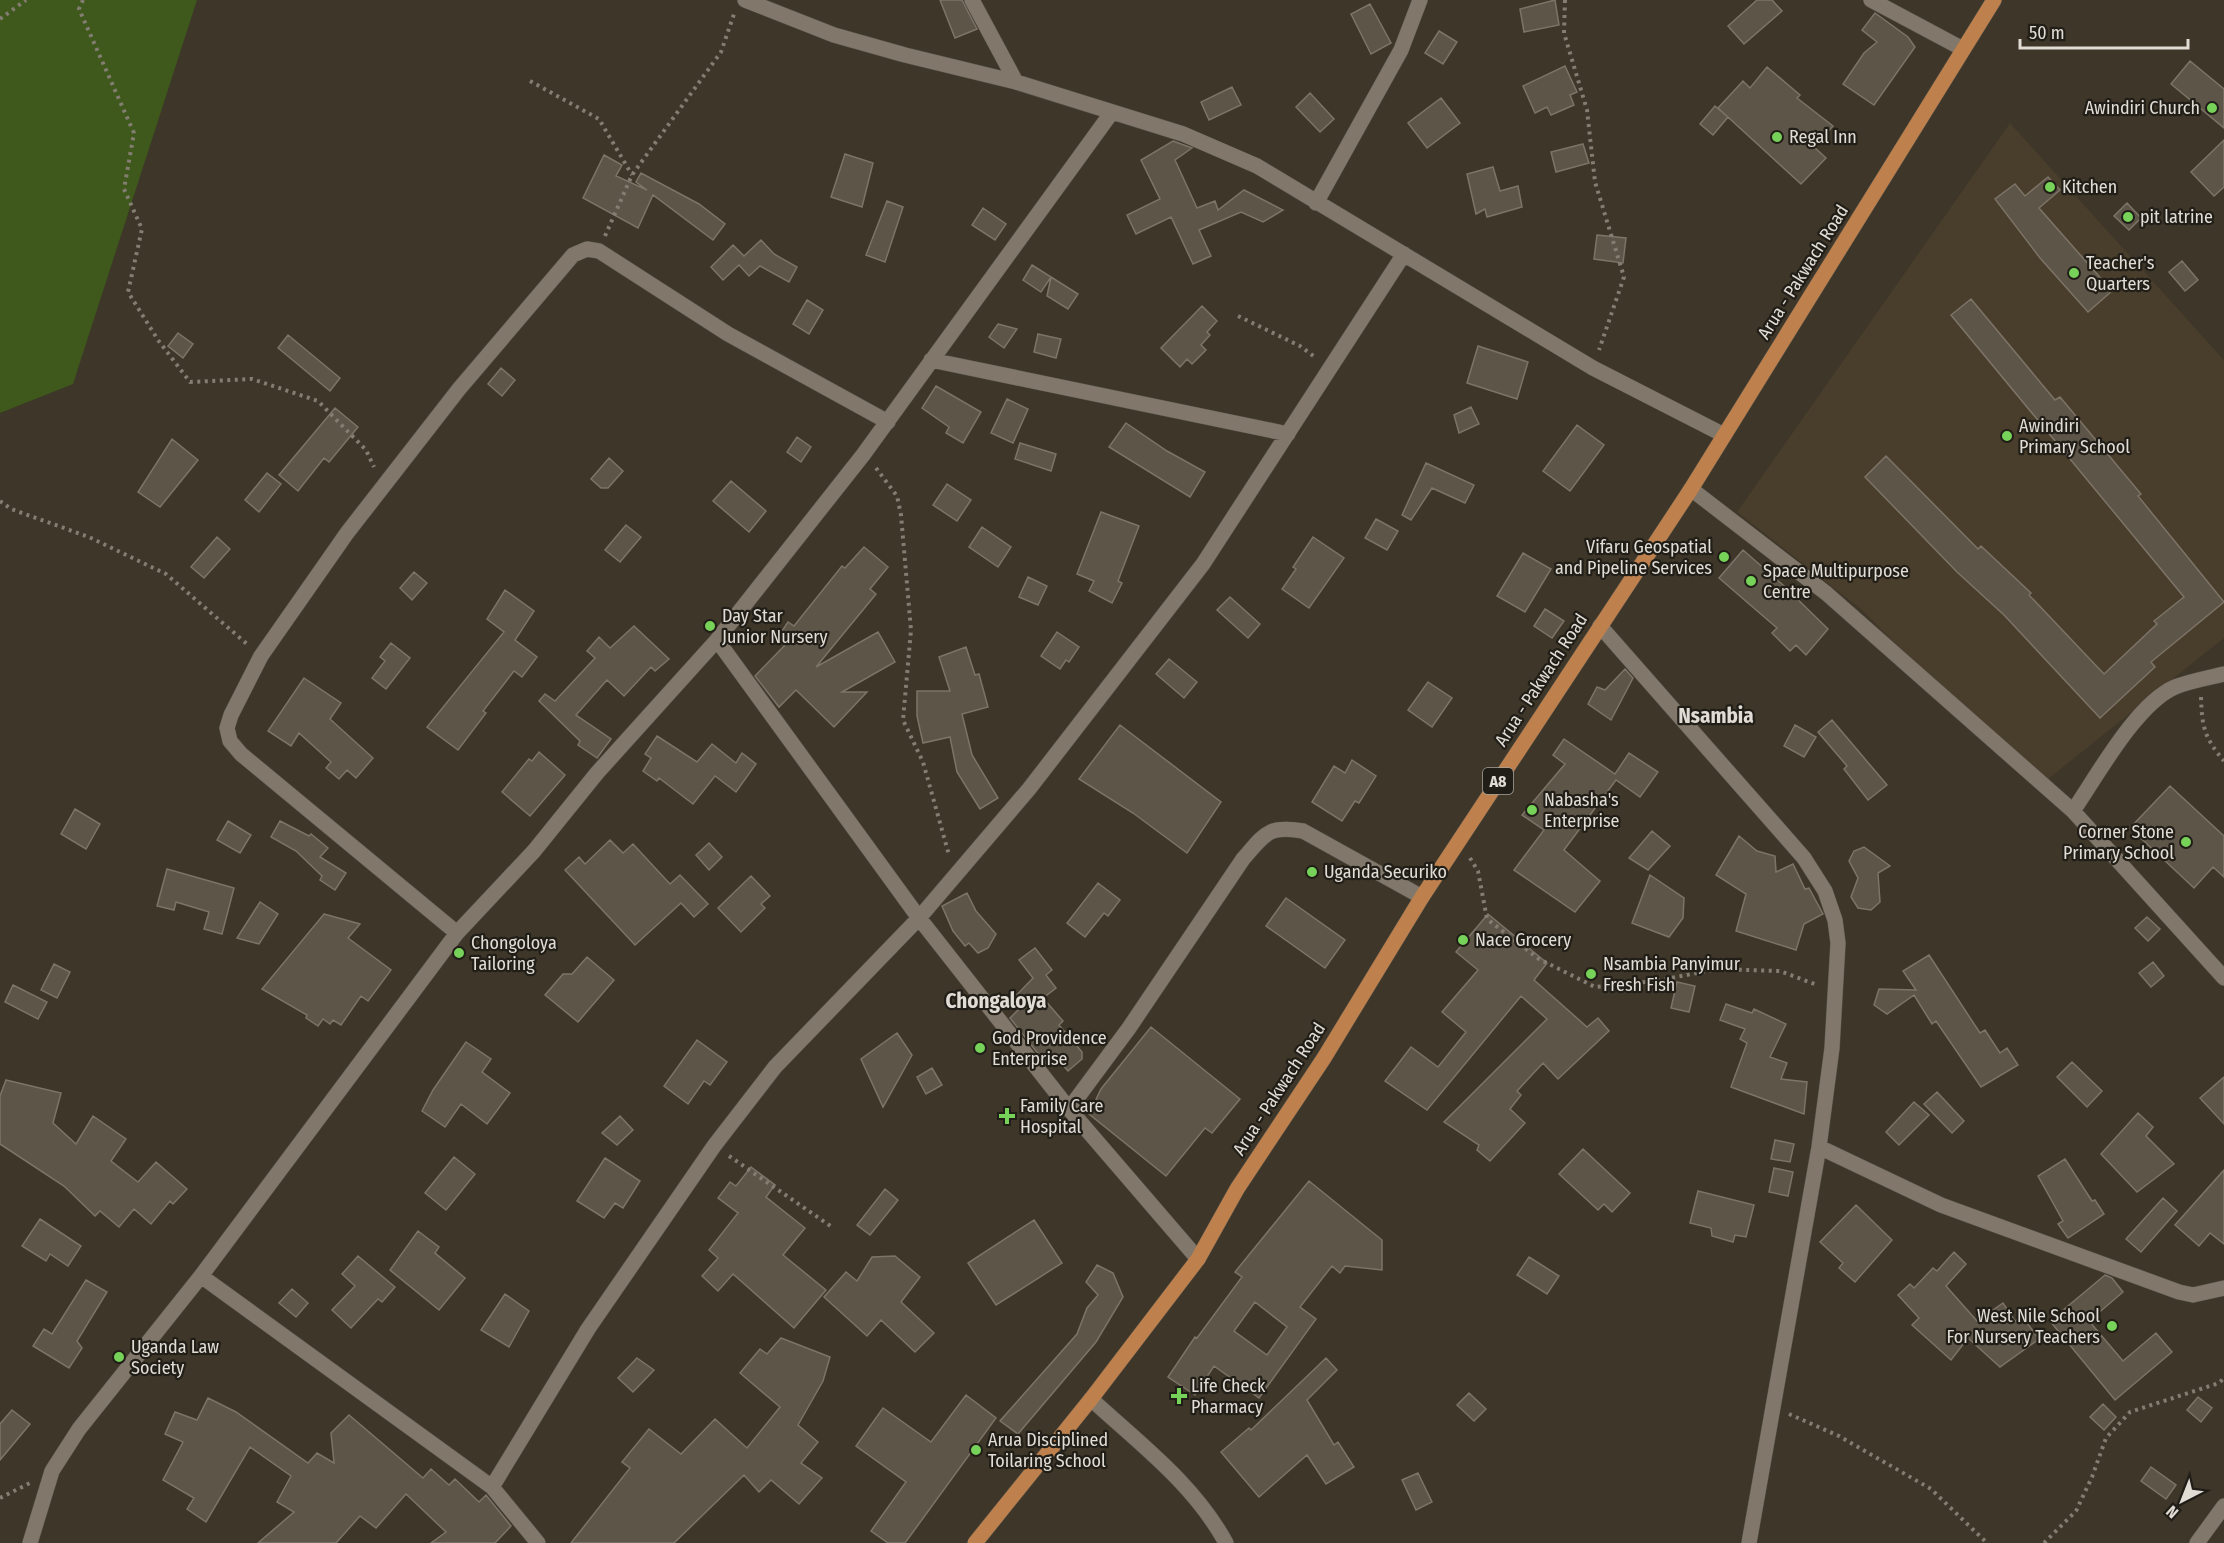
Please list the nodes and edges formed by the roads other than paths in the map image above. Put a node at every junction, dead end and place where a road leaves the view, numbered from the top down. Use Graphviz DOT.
graph roads {
  1 [pos="972,0"];
  2 [pos="1420,0"];
  3 [pos="1871,0"];
  4 [pos="1994,0"];
  5 [pos="740,5"];
  6 [pos="1963,49"];
  7 [pos="1016,82"];
  8 [pos="1112,112"];
  9 [pos="1316,203"];
  10 [pos="1404,254"];
  11 [pos="931,360"];
  12 [pos="888,422"];
  13 [pos="1288,434"];
  14 [pos="1724,435"];
  15 [pos="1691,489"];
  16 [pos="1600,626"];
  17 [pos="717,640"];
  18 [pos="2224,674"];
  19 [pos="2073,811"];
  20 [pos="1422,897"];
  21 [pos="919,918"];
  22 [pos="458,933"];
  23 [pos="2224,978"];
  24 [pos="1069,1109"];
  25 [pos="1819,1147"];
  26 [pos="1198,1259"];
  27 [pos="201,1276"];
  28 [pos="2224,1288"];
  29 [pos="1090,1399"];
  30 [pos="492,1487"];
  31 [pos="2224,1506"];
  32 [pos="30,1543"];
  33 [pos="538,1543"];
  34 [pos="975,1543"];
  35 [pos="1226,1543"];
  36 [pos="1749,1543"];
  37 [pos="2197,1543"];
  1 -- 7 [label="street"];
  2 -- 9 [label="street"];
  3 -- 6 [label="street"];
  4 -- 6 [label="main road, Arua - Pakwach Road / A8"];
  5 -- 7 [label="street"];
  6 -- 14 [label="main road, Arua - Pakwach Road / A8"];
  7 -- 8 [label="street"];
  8 -- 9 [label="street"];
  8 -- 11 [label="street"];
  9 -- 10 [label="street"];
  10 -- 13 [label="street"];
  10 -- 14 [label="street"];
  11 -- 12 [label="street"];
  11 -- 13 [label="street"];
  12 -- 17 [label="street"];
  12 -- 22 [label="street"];
  13 -- 21 [label="street"];
  14 -- 15 [label="main road, Arua - Pakwach Road / A8"];
  15 -- 16 [label="main road, Arua - Pakwach Road / A8"];
  15 -- 19 [label="street"];
  16 -- 20 [label="main road, Arua - Pakwach Road / A8"];
  16 -- 25 [label="street"];
  17 -- 21 [label="street"];
  17 -- 22 [label="street"];
  18 -- 19 [label="street"];
  19 -- 23 [label="street"];
  20 -- 24 [label="street"];
  20 -- 26 [label="main road, Arua - Pakwach Road / A8"];
  21 -- 24 [label="street"];
  21 -- 30 [label="street"];
  22 -- 27 [label="street"];
  24 -- 26 [label="street"];
  25 -- 28 [label="street"];
  25 -- 36 [label="street"];
  26 -- 29 [label="main road, Arua - Pakwach Road / A8"];
  27 -- 30 [label="street"];
  27 -- 32 [label="street"];
  29 -- 34 [label="main road, Arua - Pakwach Road / A8"];
  29 -- 35 [label="street"];
  30 -- 33 [label="street"];
  31 -- 37 [label="street"];
}
